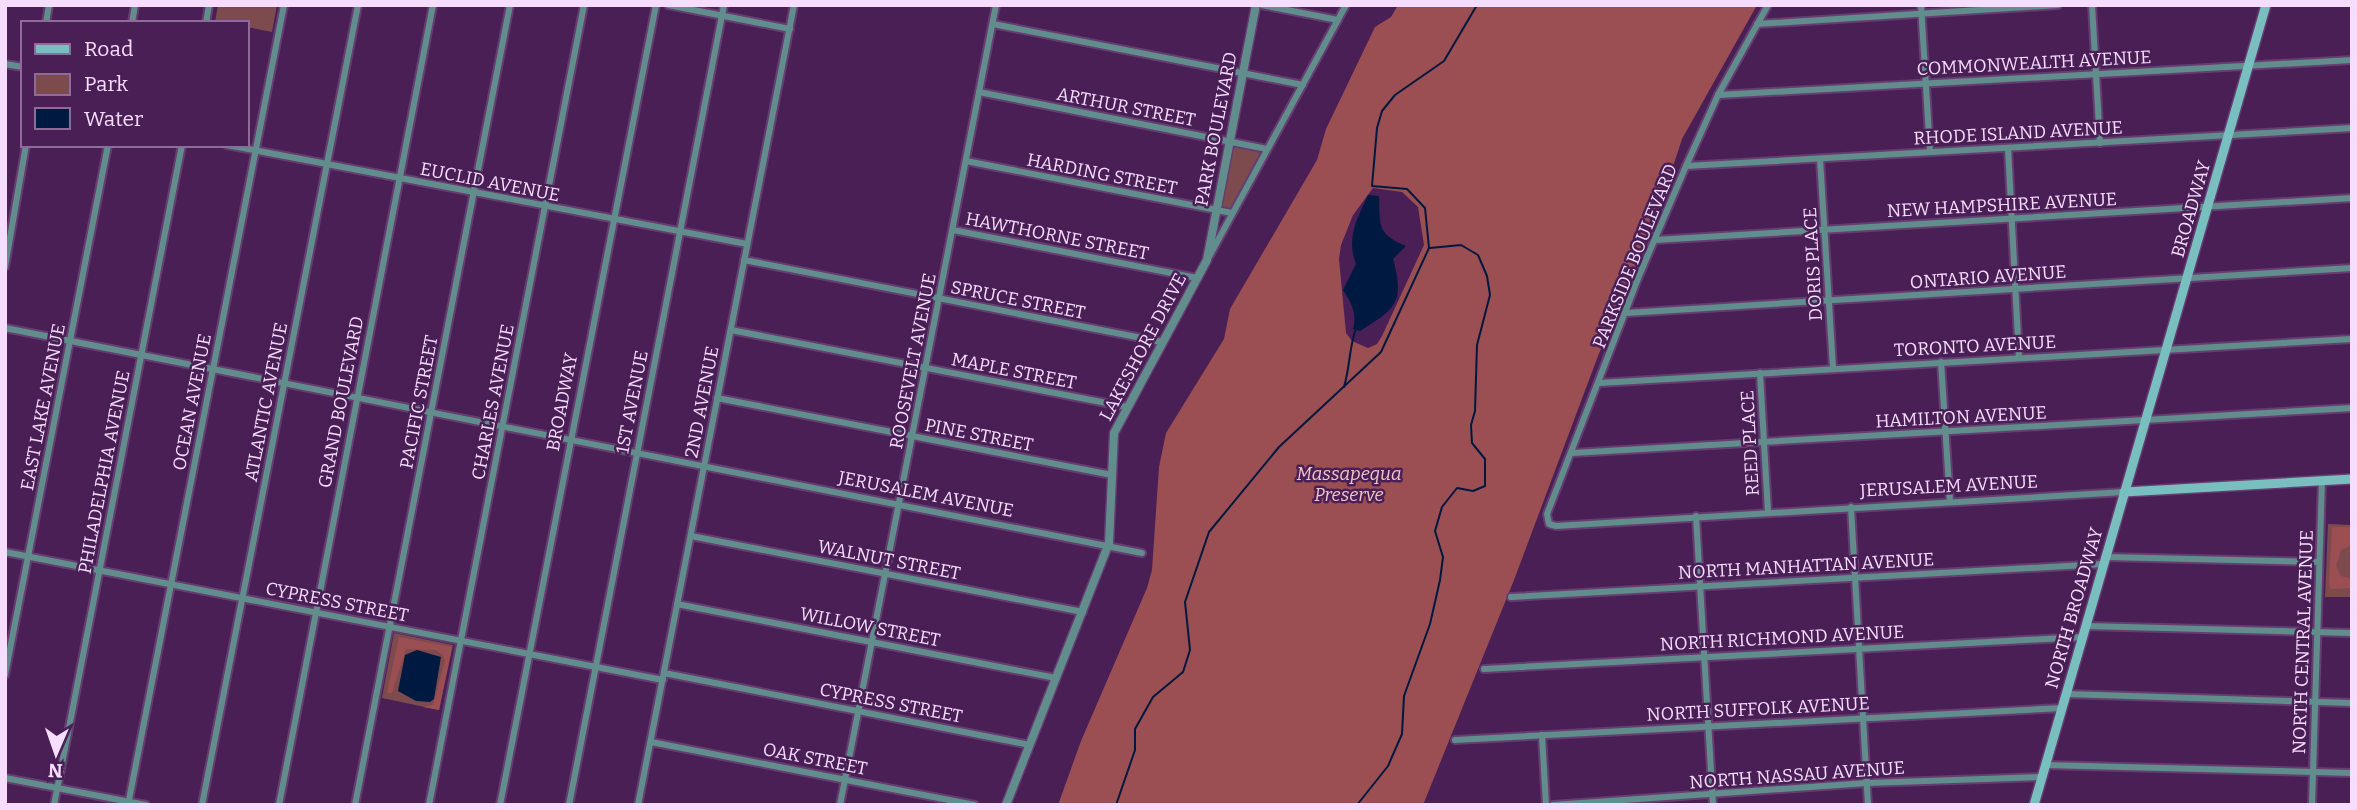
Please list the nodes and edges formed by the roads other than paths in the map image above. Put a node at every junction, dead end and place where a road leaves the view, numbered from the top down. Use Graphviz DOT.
graph roads {
  1 [pos="284,5"];
  2 [pos="358,5"];
  3 [pos="433,5"];
  4 [pos="510,5"];
  5 [pos="584,5"];
  6 [pos="656,5"];
  7 [pos="668,5"];
  8 [pos="724,5"];
  9 [pos="794,5"];
  10 [pos="996,5"];
  11 [pos="1256,5"];
  12 [pos="1262,5"];
  13 [pos="1346,5"];
  14 [pos="1768,5"];
  15 [pos="1921,5"];
  16 [pos="2058,5"];
  17 [pos="2092,5"];
  18 [pos="2266,5"];
  19 [pos="1922,15"];
  20 [pos="722,16"];
  21 [pos="1338,20"];
  22 [pos="993,24"];
  23 [pos="1757,24"];
  24 [pos="790,29"];
  25 [pos="2352,60"];
  26 [pos="2248,65"];
  27 [pos="1243,73"];
  28 [pos="2096,73"];
  29 [pos="1926,83"];
  30 [pos="1303,85"];
  31 [pos="979,92"];
  32 [pos="1718,95"];
  33 [pos="2352,128"];
  34 [pos="2229,135"];
  35 [pos="1230,141"];
  36 [pos="2099,143"];
  37 [pos="26,147"];
  38 [pos="108,147"];
  39 [pos="182,147"];
  40 [pos="236,147"];
  41 [pos="2008,148"];
  42 [pos="1267,149"];
  43 [pos="255,151"];
  44 [pos="1930,152"];
  45 [pos="1820,159"];
  46 [pos="966,161"];
  47 [pos="327,164"];
  48 [pos="1686,166"];
  49 [pos="400,179"];
  50 [pos="474,193"];
  51 [pos="2352,198"];
  52 [pos="2207,206"];
  53 [pos="545,207"];
  54 [pos="1216,210"];
  55 [pos="1232,213"];
  56 [pos="2012,218"];
  57 [pos="614,220"];
  58 [pos="953,230"];
  59 [pos="1825,230"];
  60 [pos="680,233"];
  61 [pos="1655,240"];
  62 [pos="747,244"];
  63 [pos="744,260"];
  64 [pos="1207,260"];
  65 [pos="5,267"];
  66 [pos="2352,268"];
  67 [pos="1197,278"];
  68 [pos="2187,278"];
  69 [pos="2015,289"];
  70 [pos="939,298"];
  71 [pos="1829,300"];
  72 [pos="1626,313"];
  73 [pos="5,328"];
  74 [pos="731,330"];
  75 [pos="2352,339"];
  76 [pos="70,341"];
  77 [pos="1162,342"];
  78 [pos="2166,351"];
  79 [pos="141,355"];
  80 [pos="2019,358"];
  81 [pos="1941,362"];
  82 [pos="926,368"];
  83 [pos="1833,368"];
  84 [pos="213,369"];
  85 [pos="1760,373"];
  86 [pos="284,383"];
  87 [pos="1600,383"];
  88 [pos="357,398"];
  89 [pos="717,398"];
  90 [pos="1127,407"];
  91 [pos="2352,408"];
  92 [pos="431,412"];
  93 [pos="2145,421"];
  94 [pos="502,426"];
  95 [pos="1946,432"];
  96 [pos="912,436"];
  97 [pos="571,440"];
  98 [pos="1764,442"];
  99 [pos="637,453"];
  100 [pos="1572,453"];
  101 [pos="704,467"];
  102 [pos="1112,475"];
  103 [pos="2352,479"];
  104 [pos="2322,480"];
  105 [pos="2124,492"];
  106 [pos="1950,502"];
  107 [pos="899,505"];
  108 [pos="1851,507"];
  109 [pos="1768,512"];
  110 [pos="1696,516"];
  111 [pos="1549,524"];
  112 [pos="691,536"];
  113 [pos="1108,546"];
  114 [pos="5,552"];
  115 [pos="1142,553"];
  116 [pos="28,557"];
  117 [pos="2104,560"];
  118 [pos="2319,562"];
  119 [pos="100,570"];
  120 [pos="886,573"];
  121 [pos="1855,577"];
  122 [pos="171,584"];
  123 [pos="1700,586"];
  124 [pos="1511,597"];
  125 [pos="242,598"];
  126 [pos="677,604"];
  127 [pos="315,612"];
  128 [pos="1083,612"];
  129 [pos="2086,626"];
  130 [pos="389,627"];
  131 [pos="2317,632"];
  132 [pos="2352,633"];
  133 [pos="2082,637"];
  134 [pos="461,641"];
  135 [pos="872,642"];
  136 [pos="1859,647"];
  137 [pos="530,654"];
  138 [pos="1704,656"];
  139 [pos="595,667"];
  140 [pos="1484,668"];
  141 [pos="5,675"];
  142 [pos="663,677"];
  143 [pos="1056,678"];
  144 [pos="2066,694"];
  145 [pos="2315,702"];
  146 [pos="2352,703"];
  147 [pos="2062,708"];
  148 [pos="859,711"];
  149 [pos="1863,717"];
  150 [pos="1708,726"];
  151 [pos="1542,736"];
  152 [pos="1455,740"];
  153 [pos="651,742"];
  154 [pos="1030,744"];
  155 [pos="2046,765"];
  156 [pos="2313,772"];
  157 [pos="2352,773"];
  158 [pos="2042,777"];
  159 [pos="5,778"];
  160 [pos="845,780"];
  161 [pos="1867,783"];
  162 [pos="57,788"];
  163 [pos="1712,795"];
  164 [pos="129,803"];
  165 [pos="54,805"];
  166 [pos="146,805"];
  167 [pos="202,805"];
  168 [pos="278,805"];
  169 [pos="355,805"];
  170 [pos="429,805"];
  171 [pos="500,805"];
  172 [pos="569,805"];
  173 [pos="638,805"];
  174 [pos="841,805"];
  175 [pos="975,805"];
  176 [pos="1006,805"];
  177 [pos="1546,805"];
  178 [pos="1553,805"];
  179 [pos="1713,805"];
  180 [pos="1868,805"];
  181 [pos="2034,805"];
  182 [pos="2312,805"];
  1 -- 43 [label="street, OCEAN AVENUE"];
  2 -- 47 [label="street, ATLANTIC AVENUE"];
  3 -- 49 [label="street, GRAND BOULEVARD"];
  4 -- 50 [label="street, PACIFIC STREET"];
  5 -- 53 [label="street, CHARLES AVENUE"];
  6 -- 57 [label="street, BROADWAY"];
  7 -- 20 [label="street"];
  8 -- 20 [label="street, 1ST AVENUE"];
  9 -- 24 [label="street, 2ND AVENUE"];
  10 -- 22 [label="street, ROOSEVELT AVENUE"];
  11 -- 27 [label="street, PARK BOULEVARD"];
  12 -- 21 [label="street"];
  13 -- 21 [label="street, LAKESHORE DRIVE"];
  14 -- 23 [label="street, PARKSIDE BOULEVARD"];
  15 -- 19 [label="street"];
  16 -- 19 [label="street"];
  17 -- 28 [label="street"];
  18 -- 26 [label="main road, BROADWAY"];
  19 -- 23 [label="street"];
  19 -- 29 [label="street"];
  20 -- 24 [label="street"];
  20 -- 60 [label="street, 1ST AVENUE"];
  21 -- 30 [label="street, LAKESHORE DRIVE"];
  22 -- 27 [label="street"];
  22 -- 31 [label="street, ROOSEVELT AVENUE"];
  23 -- 32 [label="street, PARKSIDE BOULEVARD"];
  24 -- 62 [label="street, 2ND AVENUE"];
  25 -- 26 [label="street, COMMONWEALTH AVENUE"];
  26 -- 28 [label="street, COMMONWEALTH AVENUE"];
  26 -- 34 [label="main road, BROADWAY"];
  27 -- 30 [label="street"];
  27 -- 35 [label="street, PARK BOULEVARD"];
  28 -- 29 [label="street, COMMONWEALTH AVENUE"];
  28 -- 36 [label="street"];
  29 -- 32 [label="street, COMMONWEALTH AVENUE"];
  29 -- 44 [label="street"];
  30 -- 42 [label="street, LAKESHORE DRIVE"];
  31 -- 35 [label="street, ARTHUR STREET"];
  31 -- 46 [label="street, ROOSEVELT AVENUE"];
  32 -- 48 [label="street, PARKSIDE BOULEVARD"];
  33 -- 34 [label="street, RHODE ISLAND AVENUE"];
  34 -- 36 [label="street, RHODE ISLAND AVENUE"];
  34 -- 52 [label="main road, BROADWAY"];
  35 -- 42 [label="street, ARTHUR STREET"];
  35 -- 54 [label="street, PARK BOULEVARD"];
  36 -- 41 [label="street, RHODE ISLAND AVENUE"];
  37 -- 65 [label="street"];
  38 -- 76 [label="street, EAST LAKE AVENUE"];
  39 -- 79 [label="street, PHILADELPHIA AVENUE"];
  40 -- 43 [label="street, EUCLID AVENUE"];
  41 -- 44 [label="street, RHODE ISLAND AVENUE"];
  41 -- 56 [label="street"];
  42 -- 55 [label="street, LAKESHORE DRIVE"];
  43 -- 47 [label="street, EUCLID AVENUE"];
  43 -- 84 [label="street, OCEAN AVENUE"];
  44 -- 45 [label="street, RHODE ISLAND AVENUE"];
  45 -- 48 [label="street, RHODE ISLAND AVENUE"];
  45 -- 59 [label="street, DORIS PLACE"];
  46 -- 54 [label="street, HARDING STREET"];
  46 -- 58 [label="street, ROOSEVELT AVENUE"];
  47 -- 49 [label="street, EUCLID AVENUE"];
  47 -- 86 [label="street, ATLANTIC AVENUE"];
  48 -- 61 [label="street, PARKSIDE BOULEVARD"];
  49 -- 50 [label="street, EUCLID AVENUE"];
  49 -- 88 [label="street, GRAND BOULEVARD"];
  50 -- 53 [label="street, EUCLID AVENUE"];
  50 -- 92 [label="street, PACIFIC STREET"];
  51 -- 52 [label="street, NEW HAMPSHIRE AVENUE"];
  52 -- 56 [label="street, NEW HAMPSHIRE AVENUE"];
  52 -- 68 [label="main road, BROADWAY"];
  53 -- 57 [label="street, EUCLID AVENUE"];
  53 -- 94 [label="street, CHARLES AVENUE"];
  54 -- 55 [label="street, HARDING STREET"];
  54 -- 64 [label="street, PARK BOULEVARD"];
  55 -- 64 [label="street, LAKESHORE DRIVE"];
  56 -- 59 [label="street, NEW HAMPSHIRE AVENUE"];
  56 -- 69 [label="street"];
  57 -- 60 [label="street, EUCLID AVENUE"];
  57 -- 97 [label="street, BROADWAY"];
  58 -- 67 [label="street, HAWTHORNE STREET"];
  58 -- 70 [label="street, ROOSEVELT AVENUE"];
  59 -- 61 [label="street, NEW HAMPSHIRE AVENUE"];
  59 -- 71 [label="street, DORIS PLACE"];
  60 -- 62 [label="street, EUCLID AVENUE"];
  60 -- 99 [label="street, 1ST AVENUE"];
  61 -- 72 [label="street, PARKSIDE BOULEVARD"];
  62 -- 63 [label="street, 2ND AVENUE"];
  63 -- 70 [label="street, SPRUCE STREET"];
  63 -- 74 [label="street, 2ND AVENUE"];
  64 -- 67 [label="street, LAKESHORE DRIVE"];
  66 -- 68 [label="street, ONTARIO AVENUE"];
  67 -- 77 [label="street, LAKESHORE DRIVE"];
  68 -- 69 [label="street, ONTARIO AVENUE"];
  68 -- 78 [label="main road, BROADWAY"];
  69 -- 71 [label="street, ONTARIO AVENUE"];
  69 -- 80 [label="street"];
  70 -- 77 [label="street, SPRUCE STREET"];
  70 -- 82 [label="street, ROOSEVELT AVENUE"];
  71 -- 72 [label="street, ONTARIO AVENUE"];
  71 -- 83 [label="street, DORIS PLACE"];
  72 -- 87 [label="street, PARKSIDE BOULEVARD"];
  73 -- 76 [label="street, JERUSALEM AVENUE"];
  74 -- 82 [label="street, MAPLE STREET"];
  74 -- 89 [label="street, 2ND AVENUE"];
  75 -- 78 [label="street, TORONTO AVENUE"];
  76 -- 79 [label="street, JERUSALEM AVENUE"];
  76 -- 116 [label="street, EAST LAKE AVENUE"];
  77 -- 90 [label="street, LAKESHORE DRIVE"];
  78 -- 80 [label="street, TORONTO AVENUE"];
  78 -- 93 [label="main road, BROADWAY"];
  79 -- 84 [label="street, JERUSALEM AVENUE"];
  79 -- 119 [label="street, PHILADELPHIA AVENUE"];
  80 -- 81 [label="street, TORONTO AVENUE"];
  81 -- 83 [label="street, TORONTO AVENUE"];
  81 -- 95 [label="street"];
  82 -- 90 [label="street, MAPLE STREET"];
  82 -- 96 [label="street, ROOSEVELT AVENUE"];
  83 -- 85 [label="street, TORONTO AVENUE"];
  84 -- 86 [label="street, JERUSALEM AVENUE"];
  84 -- 122 [label="street, OCEAN AVENUE"];
  85 -- 87 [label="street, TORONTO AVENUE"];
  85 -- 98 [label="street, REED PLACE"];
  86 -- 88 [label="street, JERUSALEM AVENUE"];
  86 -- 125 [label="street, ATLANTIC AVENUE"];
  87 -- 100 [label="street, PARKSIDE BOULEVARD"];
  88 -- 92 [label="street, JERUSALEM AVENUE"];
  88 -- 127 [label="street, GRAND BOULEVARD"];
  89 -- 96 [label="street, PINE STREET"];
  89 -- 101 [label="street, 2ND AVENUE"];
  90 -- 102 [label="street, LAKESHORE DRIVE"];
  91 -- 93 [label="street, HAMILTON AVENUE"];
  92 -- 94 [label="street, JERUSALEM AVENUE"];
  92 -- 130 [label="street, PACIFIC STREET"];
  93 -- 95 [label="street, HAMILTON AVENUE"];
  93 -- 105 [label="main road, NORTH BROADWAY"];
  94 -- 97 [label="street, JERUSALEM AVENUE"];
  94 -- 134 [label="street, CHARLES AVENUE"];
  95 -- 98 [label="street, HAMILTON AVENUE"];
  95 -- 106 [label="street"];
  96 -- 102 [label="street, PINE STREET"];
  96 -- 107 [label="street, ROOSEVELT AVENUE"];
  97 -- 99 [label="street, JERUSALEM AVENUE"];
  97 -- 137 [label="street, BROADWAY"];
  98 -- 100 [label="street, HAMILTON AVENUE"];
  98 -- 109 [label="street, REED PLACE"];
  99 -- 101 [label="street, JERUSALEM AVENUE"];
  99 -- 139 [label="street, 1ST AVENUE"];
  100 -- 111 [label="street, PARKSIDE BOULEVARD"];
  101 -- 107 [label="street, JERUSALEM AVENUE"];
  101 -- 112 [label="street, 2ND AVENUE"];
  102 -- 113 [label="street, LAKESHORE DRIVE"];
  103 -- 104 [label="main road, JERUSALEM AVENUE"];
  104 -- 105 [label="main road, JERUSALEM AVENUE"];
  104 -- 118 [label="street, NORTH CENTRAL AVENUE"];
  105 -- 106 [label="street, JERUSALEM AVENUE"];
  105 -- 117 [label="main road, NORTH BROADWAY"];
  106 -- 108 [label="street, JERUSALEM AVENUE"];
  107 -- 113 [label="street, JERUSALEM AVENUE"];
  107 -- 120 [label="street, ROOSEVELT AVENUE"];
  108 -- 109 [label="street, JERUSALEM AVENUE"];
  108 -- 121 [label="street"];
  109 -- 110 [label="street, JERUSALEM AVENUE"];
  110 -- 111 [label="street, JERUSALEM AVENUE"];
  110 -- 123 [label="street"];
  112 -- 120 [label="street, WALNUT STREET"];
  112 -- 126 [label="street, 2ND AVENUE"];
  113 -- 115 [label="street, JERUSALEM AVENUE"];
  113 -- 128 [label="street, LAKESHORE DRIVE"];
  114 -- 116 [label="street, CYPRESS STREET"];
  116 -- 119 [label="street, CYPRESS STREET"];
  116 -- 141 [label="street, EAST LAKE AVENUE"];
  117 -- 118 [label="street, NORTH MANHATTAN AVENUE"];
  117 -- 121 [label="street, NORTH MANHATTAN AVENUE"];
  117 -- 129 [label="main road, NORTH BROADWAY"];
  118 -- 131 [label="street, NORTH CENTRAL AVENUE"];
  119 -- 122 [label="street, CYPRESS STREET"];
  119 -- 162 [label="street, PHILADELPHIA AVENUE"];
  120 -- 128 [label="street, WALNUT STREET"];
  120 -- 135 [label="street, ROOSEVELT AVENUE"];
  121 -- 123 [label="street, NORTH MANHATTAN AVENUE"];
  121 -- 136 [label="street"];
  122 -- 125 [label="street, CYPRESS STREET"];
  122 -- 164 [label="street, OCEAN AVENUE"];
  123 -- 124 [label="street, NORTH MANHATTAN AVENUE"];
  123 -- 138 [label="street"];
  125 -- 127 [label="street, CYPRESS STREET"];
  125 -- 167 [label="street, ATLANTIC AVENUE"];
  126 -- 135 [label="street, WILLOW STREET"];
  126 -- 142 [label="street, 2ND AVENUE"];
  127 -- 130 [label="street, CYPRESS STREET"];
  127 -- 168 [label="street, GRAND BOULEVARD"];
  128 -- 143 [label="street, LAKESHORE DRIVE"];
  129 -- 131 [label="street"];
  129 -- 133 [label="main road, NORTH BROADWAY"];
  130 -- 134 [label="street, CYPRESS STREET"];
  130 -- 169 [label="street, PACIFIC STREET"];
  131 -- 132 [label="street"];
  131 -- 145 [label="street, NORTH CENTRAL AVENUE"];
  133 -- 136 [label="street, NORTH RICHMOND AVENUE"];
  133 -- 144 [label="main road, NORTH BROADWAY"];
  134 -- 137 [label="street, CYPRESS STREET"];
  134 -- 170 [label="street, CHARLES AVENUE"];
  135 -- 143 [label="street, WILLOW STREET"];
  135 -- 148 [label="street, ROOSEVELT AVENUE"];
  136 -- 138 [label="street, NORTH RICHMOND AVENUE"];
  136 -- 149 [label="street"];
  137 -- 139 [label="street, CYPRESS STREET"];
  137 -- 171 [label="street, BROADWAY"];
  138 -- 140 [label="street, NORTH RICHMOND AVENUE"];
  138 -- 150 [label="street"];
  139 -- 142 [label="street, CYPRESS STREET"];
  139 -- 172 [label="street, 1ST AVENUE"];
  142 -- 148 [label="street, CYPRESS STREET"];
  142 -- 153 [label="street, 2ND AVENUE"];
  143 -- 154 [label="street, LAKESHORE DRIVE"];
  144 -- 145 [label="street"];
  144 -- 147 [label="main road, NORTH BROADWAY"];
  145 -- 146 [label="street"];
  145 -- 156 [label="street, NORTH CENTRAL AVENUE"];
  147 -- 149 [label="street, NORTH SUFFOLK AVENUE"];
  147 -- 155 [label="main road, NORTH BROADWAY"];
  148 -- 154 [label="street, CYPRESS STREET"];
  148 -- 160 [label="street, ROOSEVELT AVENUE"];
  149 -- 150 [label="street, NORTH SUFFOLK AVENUE"];
  149 -- 161 [label="street"];
  150 -- 151 [label="street, NORTH SUFFOLK AVENUE"];
  150 -- 163 [label="street"];
  151 -- 152 [label="street, NORTH SUFFOLK AVENUE"];
  151 -- 177 [label="street"];
  153 -- 160 [label="street, OAK STREET"];
  153 -- 173 [label="street, 2ND AVENUE"];
  154 -- 176 [label="street, LAKESHORE DRIVE"];
  155 -- 156 [label="street"];
  155 -- 158 [label="main road, NORTH BROADWAY"];
  156 -- 157 [label="street"];
  156 -- 182 [label="street, NORTH CENTRAL AVENUE"];
  158 -- 161 [label="street, NORTH NASSAU AVENUE"];
  158 -- 181 [label="main road, NORTH BROADWAY"];
  159 -- 162 [label="street"];
  160 -- 174 [label="street, ROOSEVELT AVENUE"];
  160 -- 175 [label="street, OAK STREET"];
  161 -- 163 [label="street, NORTH NASSAU AVENUE"];
  161 -- 180 [label="street"];
  162 -- 164 [label="street"];
  162 -- 165 [label="street, PHILADELPHIA AVENUE"];
  163 -- 178 [label="street, NORTH NASSAU AVENUE"];
  163 -- 179 [label="street"];
  164 -- 166 [label="street"];
}
